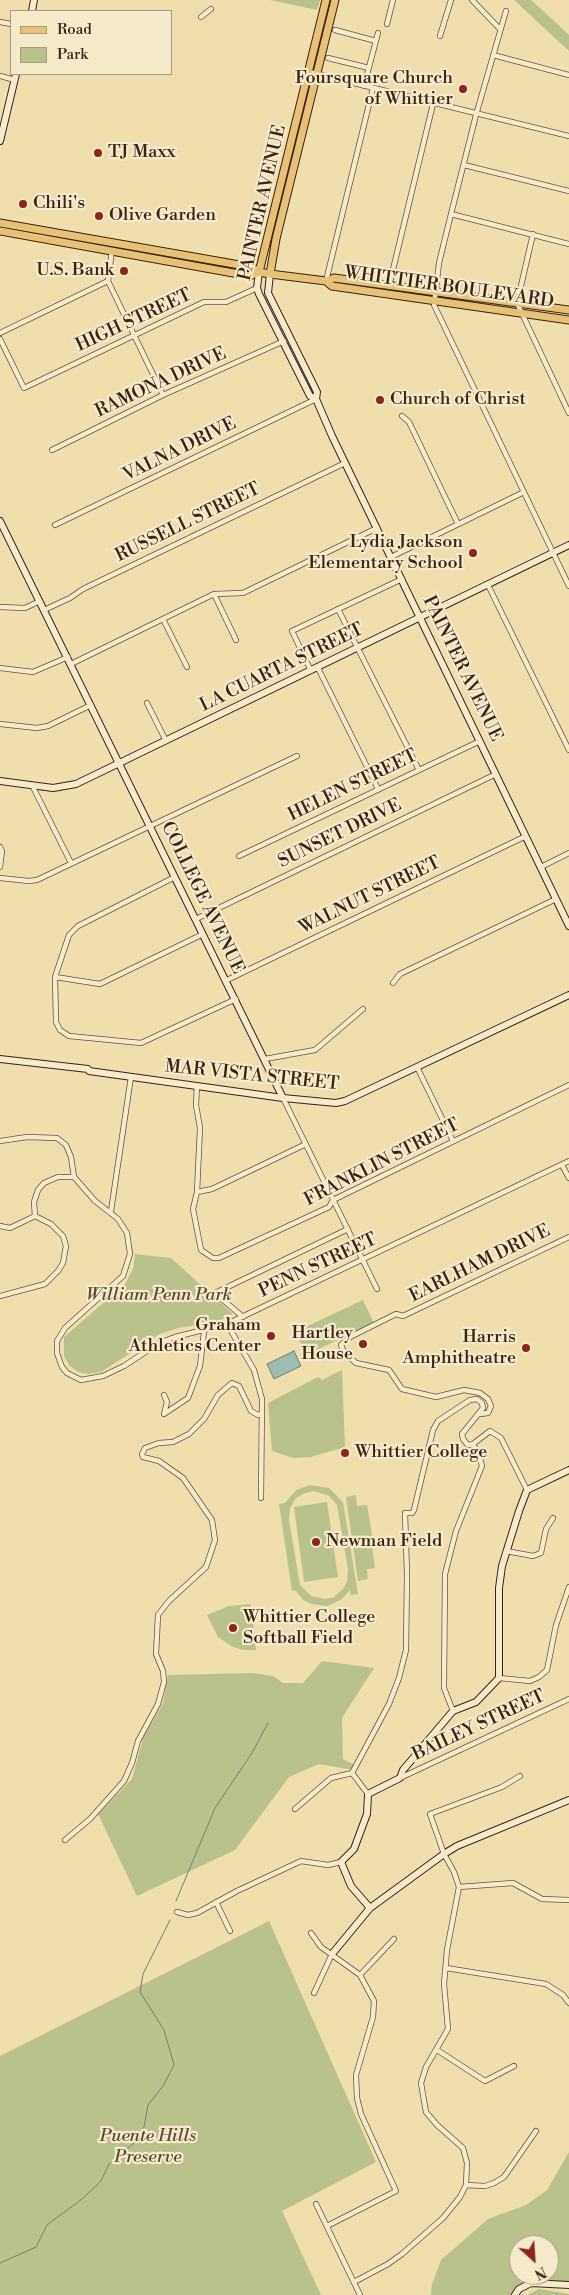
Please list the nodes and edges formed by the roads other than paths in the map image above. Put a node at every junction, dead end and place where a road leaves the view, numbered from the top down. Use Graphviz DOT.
graph roads {
  1 [pos="326,0"];
  2 [pos="335,0"];
  3 [pos="394,0"];
  4 [pos="451,0"];
  5 [pos="472,0"];
  6 [pos="211,9"];
  7 [pos="506,11"];
  8 [pos="201,17"];
  9 [pos="387,24"];
  10 [pos="499,28"];
  11 [pos="335,30"];
  12 [pos="378,33"];
  13 [pos="440,36"];
  14 [pos="376,41"];
  15 [pos="493,55"];
  16 [pos="328,58"];
  17 [pos="369,68"];
  18 [pos="312,74"];
  19 [pos="569,75"];
  20 [pos="0,76"];
  21 [pos="16,77"];
  22 [pos="364,86"];
  23 [pos="373,88"];
  24 [pos="303,97"];
  25 [pos="433,104"];
  26 [pos="476,114"];
  27 [pos="304,123"];
  28 [pos="569,136"];
  29 [pos="0,141"];
  30 [pos="464,165"];
  31 [pos="569,190"];
  32 [pos="451,214"];
  33 [pos="0,223"];
  34 [pos="0,232"];
  35 [pos="533,234"];
  36 [pos="113,242"];
  37 [pos="569,244"];
  38 [pos="112,251"];
  39 [pos="259,272"];
  40 [pos="270,274"];
  41 [pos="108,281"];
  42 [pos="326,281"];
  43 [pos="389,286"];
  44 [pos="257,288"];
  45 [pos="434,292"];
  46 [pos="434,300"];
  47 [pos="517,303"];
  48 [pos="569,310"];
  49 [pos="521,312"];
  50 [pos="569,320"];
  51 [pos="0,333"];
  52 [pos="136,336"];
  53 [pos="290,338"];
  54 [pos="0,339"];
  55 [pos="282,342"];
  56 [pos="164,395"];
  57 [pos="316,399"];
  58 [pos="569,413"];
  59 [pos="402,416"];
  60 [pos="52,450"];
  61 [pos="345,463"];
  62 [pos="524,492"];
  63 [pos="0,521"];
  64 [pos="458,524"];
  65 [pos="55,525"];
  66 [pos="377,528"];
  67 [pos="569,545"];
  68 [pos="553,553"];
  69 [pos="391,557"];
  70 [pos="402,579"];
  71 [pos="488,584"];
  72 [pos="569,586"];
  73 [pos="214,594"];
  74 [pos="40,601"];
  75 [pos="0,608"];
  76 [pos="338,609"];
  77 [pos="44,610"];
  78 [pos="421,618"];
  79 [pos="164,619"];
  80 [pos="236,640"];
  81 [pos="358,648"];
  82 [pos="70,660"];
  83 [pos="187,667"];
  84 [pos="0,668"];
  85 [pos="315,669"];
  86 [pos="147,703"];
  87 [pos="91,705"];
  88 [pos="0,724"];
  89 [pos="166,741"];
  90 [pos="480,741"];
  91 [pos="569,750"];
  92 [pos="297,756"];
  93 [pos="119,763"];
  94 [pos="419,770"];
  95 [pos="496,774"];
  96 [pos="0,781"];
  97 [pos="32,785"];
  98 [pos="378,789"];
  99 [pos="150,826"];
  100 [pos="526,836"];
  101 [pos="0,847"];
  102 [pos="569,853"];
  103 [pos="239,856"];
  104 [pos="71,863"];
  105 [pos="0,867"];
  106 [pos="541,867"];
  107 [pos="175,877"];
  108 [pos="0,878"];
  109 [pos="556,899"];
  110 [pos="196,919"];
  111 [pos="569,926"];
  112 [pos="204,934"];
  113 [pos="55,977"];
  114 [pos="227,980"];
  115 [pos="393,983"];
  116 [pos="569,995"];
  117 [pos="236,999"];
  118 [pos="363,1009"];
  119 [pos="0,1059"];
  120 [pos="265,1059"];
  121 [pos="417,1067"];
  122 [pos="131,1077"];
  123 [pos="569,1085"];
  124 [pos="197,1086"];
  125 [pos="283,1098"];
  126 [pos="0,1141"];
  127 [pos="453,1141"];
  128 [pos="306,1144"];
  129 [pos="569,1161"];
  130 [pos="562,1165"];
  131 [pos="74,1177"];
  132 [pos="569,1178"];
  133 [pos="197,1192"];
  134 [pos="333,1200"];
  135 [pos="111,1211"];
  136 [pos="35,1216"];
  137 [pos="0,1226"];
  138 [pos="348,1228"];
  139 [pos="569,1237"];
  140 [pos="364,1261"];
  141 [pos="377,1289"];
  142 [pos="0,1296"];
  143 [pos="243,1317"];
  144 [pos="227,1324"];
  145 [pos="204,1332"];
  146 [pos="164,1394"];
  147 [pos="262,1414"];
  148 [pos="480,1414"];
  149 [pos="472,1444"];
  150 [pos="569,1470"];
  151 [pos="527,1490"];
  152 [pos="261,1498"];
  153 [pos="553,1518"];
  154 [pos="506,1551"];
  155 [pos="569,1587"];
  156 [pos="500,1678"];
  157 [pos="569,1699"];
  158 [pos="453,1711"];
  159 [pos="352,1773"];
  160 [pos="520,1776"];
  161 [pos="400,1778"];
  162 [pos="368,1794"];
  163 [pos="569,1800"];
  164 [pos="295,1809"];
  165 [pos="65,1840"];
  166 [pos="444,1854"];
  167 [pos="341,1862"];
  168 [pos="459,1887"];
  169 [pos="569,1900"];
  170 [pos="216,1902"];
  171 [pos="370,1908"];
  172 [pos="176,1912"];
  173 [pos="230,1931"];
  174 [pos="311,1933"];
  175 [pos="394,1939"];
  176 [pos="332,1954"];
  177 [pos="446,1968"];
  178 [pos="360,1975"];
  179 [pos="314,1993"];
  180 [pos="569,2004"];
  181 [pos="437,2050"];
  182 [pos="514,2066"];
  183 [pos="536,2130"];
  184 [pos="466,2185"];
  185 [pos="316,2204"];
  186 [pos="327,2226"];
  187 [pos="354,2282"];
  188 [pos="569,2285"];
  189 [pos="360,2295"];
  190 [pos="515,2295"];
  1 -- 18 [label="main road, PAINTER AVENUE"];
  2 -- 18 [label="main road, PAINTER AVENUE"];
  3 -- 9 [label="street"];
  4 -- 13 [label="street"];
  5 -- 10 [label="street"];
  6 -- 8 [label="street"];
  7 -- 10 [label="street"];
  10 -- 15 [label="street"];
  11 -- 14 [label="street"];
  12 -- 14 [label="street"];
  14 -- 17 [label="street"];
  15 -- 19 [label="street"];
  15 -- 26 [label="street"];
  16 -- 17 [label="street"];
  17 -- 22 [label="street"];
  18 -- 22 [label="street"];
  18 -- 24 [label="main road, PAINTER AVENUE"];
  18 -- 27 [label="main road, PAINTER AVENUE"];
  20 -- 21 [label="street"];
  21 -- 29 [label="street"];
  22 -- 23 [label="street"];
  23 -- 25 [label="street"];
  23 -- 42 [label="street"];
  24 -- 27 [label="main road"];
  24 -- 39 [label="main road, PAINTER AVENUE"];
  25 -- 26 [label="street"];
  25 -- 43 [label="street"];
  26 -- 28 [label="street"];
  26 -- 30 [label="street"];
  27 -- 40 [label="main road, PAINTER AVENUE"];
  30 -- 31 [label="street"];
  30 -- 32 [label="street"];
  32 -- 35 [label="street"];
  32 -- 45 [label="street"];
  33 -- 36 [label="main road, WHITTIER BOULEVARD"];
  34 -- 38 [label="main road, WHITTIER BOULEVARD"];
  35 -- 37 [label="street"];
  35 -- 47 [label="street"];
  36 -- 38 [label="street"];
  36 -- 39 [label="main road, WHITTIER BOULEVARD"];
  38 -- 39 [label="main road, WHITTIER BOULEVARD"];
  38 -- 41 [label="street"];
  39 -- 40 [label="main road, WHITTIER BOULEVARD"];
  39 -- 44 [label="street, PAINTER AVENUE"];
  40 -- 42 [label="main road, WHITTIER BOULEVARD"];
  40 -- 53 [label="street, PAINTER AVENUE"];
  41 -- 51 [label="street"];
  41 -- 52 [label="street"];
  42 -- 43 [label="main road, WHITTIER BOULEVARD"];
  42 -- 46 [label="main road, WHITTIER BOULEVARD"];
  43 -- 45 [label="main road, WHITTIER BOULEVARD"];
  44 -- 52 [label="street, HIGH STREET"];
  44 -- 55 [label="street, PAINTER AVENUE"];
  45 -- 46 [label="street"];
  45 -- 47 [label="main road, WHITTIER BOULEVARD"];
  46 -- 49 [label="main road, WHITTIER BOULEVARD"];
  46 -- 62 [label="street"];
  47 -- 48 [label="main road, WHITTIER BOULEVARD"];
  47 -- 49 [label="street"];
  49 -- 50 [label="main road, WHITTIER BOULEVARD"];
  49 -- 58 [label="street"];
  52 -- 54 [label="street, HIGH STREET"];
  52 -- 56 [label="street"];
  53 -- 55 [label="street, RAMONA DRIVE"];
  53 -- 57 [label="street, PAINTER AVENUE"];
  55 -- 56 [label="street, RAMONA DRIVE"];
  55 -- 57 [label="street, PAINTER AVENUE"];
  56 -- 60 [label="street, RAMONA DRIVE"];
  57 -- 61 [label="street, PAINTER AVENUE"];
  57 -- 65 [label="street, VALNA DRIVE"];
  59 -- 64 [label="street"];
  61 -- 66 [label="street, PAINTER AVENUE"];
  61 -- 77 [label="street, RUSSELL STREET"];
  62 -- 64 [label="street"];
  62 -- 68 [label="street"];
  63 -- 74 [label="street, COLLEGE AVENUE"];
  64 -- 69 [label="street"];
  66 -- 69 [label="street, PAINTER AVENUE"];
  66 -- 73 [label="street"];
  67 -- 68 [label="street, LA CUARTA STREET"];
  68 -- 71 [label="street, LA CUARTA STREET"];
  68 -- 72 [label="street"];
  69 -- 70 [label="street, PAINTER AVENUE"];
  70 -- 76 [label="street"];
  70 -- 78 [label="street, PAINTER AVENUE"];
  71 -- 78 [label="street, LA CUARTA STREET"];
  71 -- 91 [label="street"];
  73 -- 79 [label="street"];
  73 -- 80 [label="street"];
  74 -- 75 [label="street"];
  74 -- 77 [label="street, COLLEGE AVENUE"];
  76 -- 81 [label="street"];
  76 -- 85 [label="street"];
  77 -- 82 [label="street, COLLEGE AVENUE"];
  78 -- 81 [label="street, LA CUARTA STREET"];
  78 -- 90 [label="street, PAINTER AVENUE"];
  79 -- 82 [label="street"];
  79 -- 83 [label="street"];
  81 -- 85 [label="street, LA CUARTA STREET"];
  81 -- 94 [label="street"];
  82 -- 84 [label="street"];
  82 -- 87 [label="street, COLLEGE AVENUE"];
  85 -- 89 [label="street, LA CUARTA STREET"];
  85 -- 98 [label="street"];
  86 -- 89 [label="street"];
  87 -- 88 [label="street"];
  87 -- 93 [label="street, COLLEGE AVENUE"];
  89 -- 93 [label="street, LA CUARTA STREET"];
  90 -- 94 [label="street, HELEN STREET"];
  90 -- 95 [label="street, PAINTER AVENUE"];
  92 -- 99 [label="street"];
  93 -- 97 [label="street, LA CUARTA STREET"];
  93 -- 99 [label="street, COLLEGE AVENUE"];
  94 -- 98 [label="street, HELEN STREET"];
  95 -- 100 [label="street, PAINTER AVENUE"];
  95 -- 110 [label="street, SUNSET DRIVE"];
  96 -- 97 [label="street, LA CUARTA STREET"];
  97 -- 104 [label="street"];
  98 -- 103 [label="street, HELEN STREET"];
  99 -- 104 [label="street"];
  99 -- 107 [label="street, COLLEGE AVENUE"];
  100 -- 106 [label="street, PAINTER AVENUE"];
  100 -- 114 [label="street, WALNUT STREET"];
  101 -- 105 [label="street"];
  102 -- 106 [label="street"];
  104 -- 108 [label="street"];
  106 -- 109 [label="street, PAINTER AVENUE"];
  107 -- 110 [label="street, COLLEGE AVENUE"];
  107 -- 113 [label="street"];
  109 -- 111 [label="street, PAINTER AVENUE"];
  109 -- 115 [label="street"];
  110 -- 112 [label="street, COLLEGE AVENUE"];
  112 -- 113 [label="street"];
  112 -- 114 [label="street, COLLEGE AVENUE"];
  113 -- 117 [label="street"];
  114 -- 117 [label="street, COLLEGE AVENUE"];
  116 -- 121 [label="street, MAR VISTA STREET"];
  117 -- 120 [label="street, COLLEGE AVENUE"];
  118 -- 120 [label="street"];
  119 -- 122 [label="street, MAR VISTA STREET"];
  120 -- 125 [label="street, COLLEGE AVENUE"];
  121 -- 125 [label="street, MAR VISTA STREET"];
  121 -- 127 [label="street"];
  122 -- 124 [label="street, MAR VISTA STREET"];
  122 -- 135 [label="street"];
  123 -- 127 [label="street, FRANKLIN STREET"];
  124 -- 125 [label="street, MAR VISTA STREET"];
  124 -- 133 [label="street"];
  125 -- 128 [label="street, COLLEGE AVENUE"];
  126 -- 131 [label="street"];
  127 -- 134 [label="street, FRANKLIN STREET"];
  128 -- 133 [label="street"];
  128 -- 134 [label="street, COLLEGE AVENUE"];
  129 -- 130 [label="street, PENN STREET"];
  130 -- 132 [label="street"];
  130 -- 140 [label="street, PENN STREET"];
  131 -- 135 [label="street, PENN STREET"];
  131 -- 136 [label="street"];
  133 -- 134 [label="street, FRANKLIN STREET"];
  134 -- 138 [label="street, COLLEGE AVENUE"];
  135 -- 145 [label="street, PENN STREET"];
  136 -- 137 [label="street"];
  136 -- 142 [label="street"];
  138 -- 140 [label="street, COLLEGE AVENUE"];
  138 -- 143 [label="street"];
  139 -- 148 [label="street, EARLHAM DRIVE"];
  140 -- 141 [label="street, COLLEGE AVENUE"];
  140 -- 143 [label="street, PENN STREET"];
  143 -- 144 [label="street, PENN STREET"];
  144 -- 145 [label="street, PENN STREET"];
  144 -- 147 [label="street"];
  145 -- 146 [label="street"];
  147 -- 152 [label="street"];
  147 -- 165 [label="street"];
  148 -- 149 [label="street"];
  148 -- 159 [label="street"];
  149 -- 151 [label="street"];
  149 -- 158 [label="street"];
  150 -- 151 [label="street"];
  151 -- 154 [label="street"];
  153 -- 154 [label="street"];
  154 -- 156 [label="street"];
  155 -- 156 [label="street"];
  156 -- 158 [label="street"];
  157 -- 161 [label="street, BAILEY STREET"];
  158 -- 161 [label="street"];
  159 -- 162 [label="street"];
  159 -- 164 [label="street"];
  160 -- 166 [label="street"];
  161 -- 162 [label="street"];
  162 -- 167 [label="street"];
  163 -- 166 [label="street"];
  166 -- 168 [label="street"];
  166 -- 171 [label="street"];
  167 -- 170 [label="street"];
  167 -- 171 [label="street"];
  168 -- 169 [label="street"];
  168 -- 177 [label="street"];
  170 -- 172 [label="street"];
  170 -- 173 [label="street"];
  171 -- 176 [label="street"];
  174 -- 176 [label="street"];
  175 -- 178 [label="street"];
  176 -- 178 [label="street"];
  176 -- 179 [label="street"];
  177 -- 180 [label="street"];
  177 -- 181 [label="street"];
  178 -- 186 [label="street"];
  181 -- 182 [label="street"];
  181 -- 184 [label="street"];
  183 -- 184 [label="street"];
  184 -- 187 [label="street"];
  185 -- 186 [label="street"];
  186 -- 187 [label="street"];
  187 -- 189 [label="street"];
  188 -- 190 [label="street"];
}
